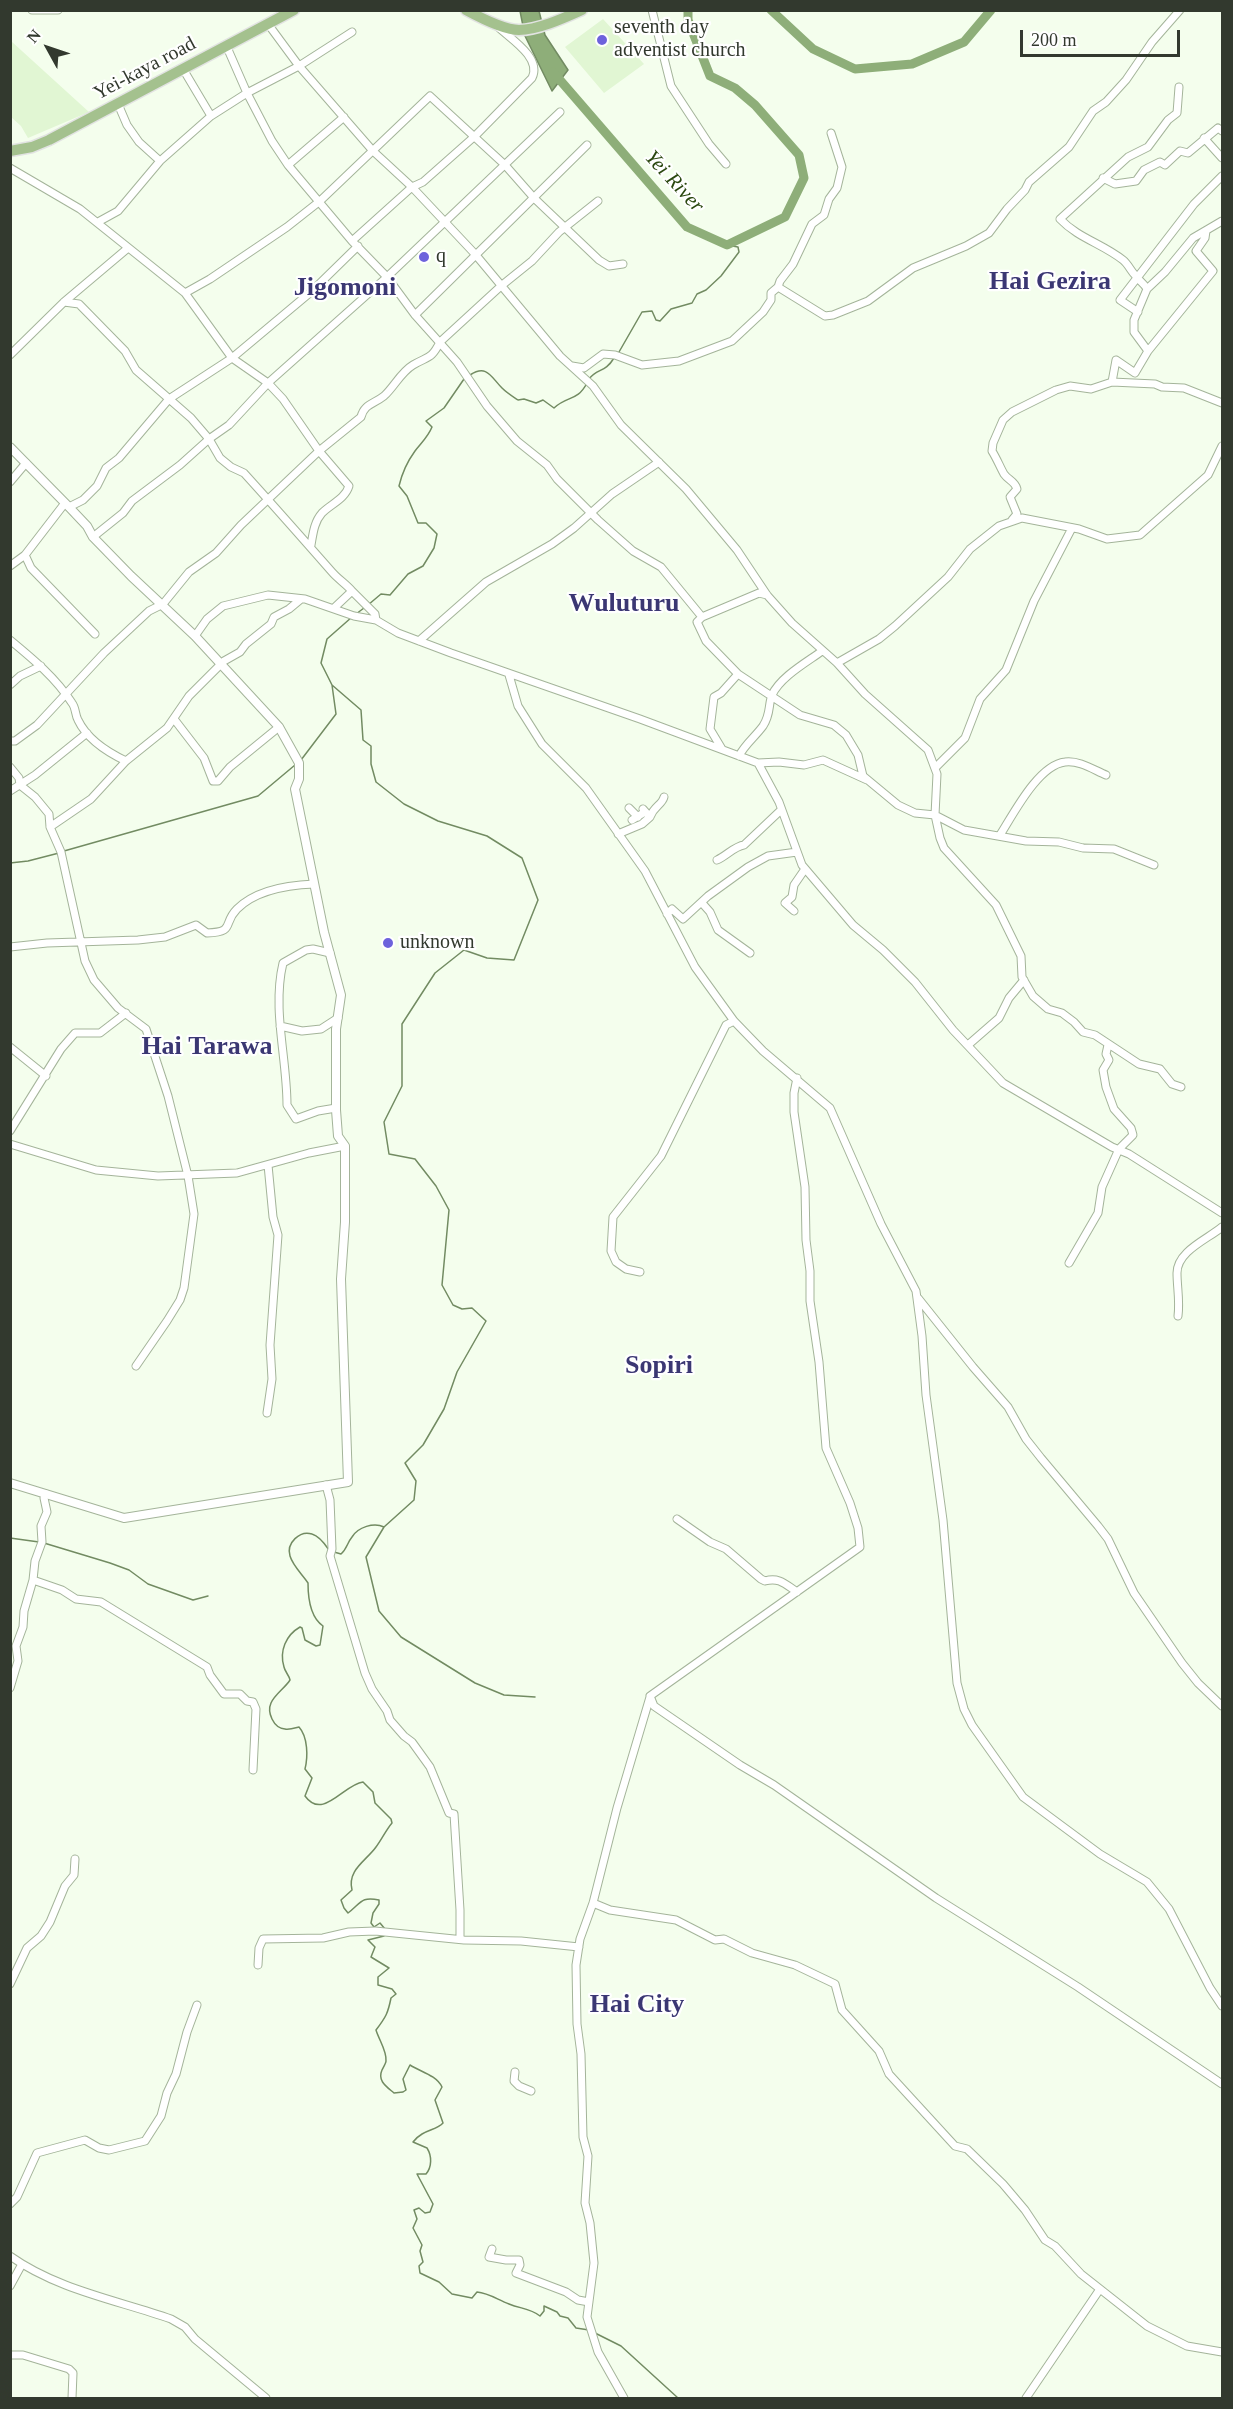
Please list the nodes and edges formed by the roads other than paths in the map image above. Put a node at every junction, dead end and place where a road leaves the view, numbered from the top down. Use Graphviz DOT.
graph roads {
  1 [pos="32,10"];
  2 [pos="58,10"];
  3 [pos="294,10"];
  4 [pos="466,10"];
  5 [pos="582,10"];
  6 [pos="652,10"];
  7 [pos="1180,10"];
  8 [pos="494,23"];
  9 [pos="268,24"];
  10 [pos="352,32"];
  11 [pos="226,45"];
  12 [pos="299,66"];
  13 [pos="183,69"];
  14 [pos="1179,87"];
  15 [pos="247,93"];
  16 [pos="118,104"];
  17 [pos="560,112"];
  18 [pos="211,116"];
  19 [pos="344,117"];
  20 [pos="1222,131"];
  21 [pos="831,133"];
  22 [pos="475,136"];
  23 [pos="1204,138"];
  24 [pos="587,145"];
  25 [pos="10,151"];
  26 [pos="372,151"];
  27 [pos="1222,158"];
  28 [pos="160,161"];
  29 [pos="726,164"];
  30 [pos="288,165"];
  31 [pos="505,165"];
  32 [pos="10,168"];
  33 [pos="1222,176"];
  34 [pos="1103,178"];
  35 [pos="412,187"];
  36 [pos="534,198"];
  37 [pos="320,201"];
  38 [pos="598,201"];
  39 [pos="1222,221"];
  40 [pos="98,222"];
  41 [pos="443,223"];
  42 [pos="564,228"];
  43 [pos="1206,231"];
  44 [pos="355,244"];
  45 [pos="128,248"];
  46 [pos="474,254"];
  47 [pos="623,264"];
  48 [pos="387,277"];
  49 [pos="1136,278"];
  50 [pos="501,286"];
  51 [pos="1145,286"];
  52 [pos="778,287"];
  53 [pos="185,293"];
  54 [pos="64,302"];
  55 [pos="1138,312"];
  56 [pos="415,315"];
  57 [pos="440,342"];
  58 [pos="1149,351"];
  59 [pos="10,355"];
  60 [pos="232,358"];
  61 [pos="571,366"];
  62 [pos="1112,382"];
  63 [pos="268,383"];
  64 [pos="169,399"];
  65 [pos="1222,403"];
  66 [pos="209,439"];
  67 [pos="1222,446"];
  68 [pos="10,447"];
  69 [pos="319,451"];
  70 [pos="659,462"];
  71 [pos="26,463"];
  72 [pos="10,482"];
  73 [pos="268,500"];
  74 [pos="67,505"];
  75 [pos="592,512"];
  76 [pos="1010,522"];
  77 [pos="1072,528"];
  78 [pos="93,537"];
  79 [pos="311,545"];
  80 [pos="24,555"];
  81 [pos="10,566"];
  82 [pos="352,591"];
  83 [pos="767,595"];
  84 [pos="301,599"];
  85 [pos="163,604"];
  86 [pos="334,608"];
  87 [pos="702,617"];
  88 [pos="376,620"];
  89 [pos="95,634"];
  90 [pos="195,636"];
  91 [pos="10,640"];
  92 [pos="418,641"];
  93 [pos="822,651"];
  94 [pos="837,663"];
  95 [pos="222,664"];
  96 [pos="40,666"];
  97 [pos="738,674"];
  98 [pos="509,675"];
  99 [pos="10,685"];
  100 [pos="64,694"];
  101 [pos="772,695"];
  102 [pos="174,719"];
  103 [pos="279,727"];
  104 [pos="87,733"];
  105 [pos="10,741"];
  106 [pos="722,749"];
  107 [pos="739,756"];
  108 [pos="126,762"];
  109 [pos="758,763"];
  110 [pos="10,767"];
  111 [pos="936,768"];
  112 [pos="1106,775"];
  113 [pos="867,780"];
  114 [pos="20,785"];
  115 [pos="10,791"];
  116 [pos="664,797"];
  117 [pos="629,808"];
  118 [pos="781,810"];
  119 [pos="642,815"];
  120 [pos="936,815"];
  121 [pos="50,827"];
  122 [pos="618,834"];
  123 [pos="1000,836"];
  124 [pos="797,852"];
  125 [pos="717,860"];
  126 [pos="1154,865"];
  127 [pos="805,869"];
  128 [pos="314,884"];
  129 [pos="702,903"];
  130 [pos="794,911"];
  131 [pos="667,914"];
  132 [pos="80,941"];
  133 [pos="10,947"];
  134 [pos="330,953"];
  135 [pos="750,953"];
  136 [pos="1024,980"];
  137 [pos="126,1013"];
  138 [pos="338,1018"];
  139 [pos="734,1021"];
  140 [pos="280,1026"];
  141 [pos="968,1045"];
  142 [pos="1108,1045"];
  143 [pos="10,1047"];
  144 [pos="46,1076"];
  145 [pos="797,1078"];
  146 [pos="1181,1087"];
  147 [pos="336,1108"];
  148 [pos="10,1131"];
  149 [pos="10,1144"];
  150 [pos="345,1146"];
  151 [pos="1119,1149"];
  152 [pos="268,1165"];
  153 [pos="188,1176"];
  154 [pos="1222,1213"];
  155 [pos="1222,1227"];
  156 [pos="1069,1263"];
  157 [pos="640,1272"];
  158 [pos="918,1298"];
  159 [pos="1179,1316"];
  160 [pos="136,1366"];
  161 [pos="267,1413"];
  162 [pos="10,1483"];
  163 [pos="327,1485"];
  164 [pos="46,1494"];
  165 [pos="677,1519"];
  166 [pos="33,1580"];
  167 [pos="797,1592"];
  168 [pos="10,1688"];
  169 [pos="650,1696"];
  170 [pos="1222,1706"];
  171 [pos="253,1770"];
  172 [pos="75,1859"];
  173 [pos="593,1904"];
  174 [pos="460,1939"];
  175 [pos="579,1947"];
  176 [pos="258,1965"];
  177 [pos="10,1984"];
  178 [pos="197,2005"];
  179 [pos="1222,2006"];
  180 [pos="514,2072"];
  181 [pos="1222,2084"];
  182 [pos="531,2091"];
  183 [pos="10,2204"];
  184 [pos="492,2249"];
  185 [pos="10,2256"];
  186 [pos="22,2264"];
  187 [pos="10,2286"];
  188 [pos="1100,2289"];
  189 [pos="589,2302"];
  190 [pos="1222,2352"];
  191 [pos="10,2355"];
  192 [pos="72,2398"];
  193 [pos="266,2398"];
  194 [pos="624,2398"];
  195 [pos="1026,2398"];
  1 -- 2 [label="street"];
  3 -- 9 [label="main road, Yei-kaya road"];
  4 -- 8 [label="main road"];
  5 -- 8 [label="main road"];
  6 -- 29 [label="street"];
  7 -- 52 [label="street"];
  8 -- 22 [label="street"];
  9 -- 11 [label="main road, Yei-kaya road"];
  9 -- 12 [label="street"];
  10 -- 12 [label="street"];
  11 -- 13 [label="main road, Yei-kaya road"];
  11 -- 15 [label="street"];
  12 -- 15 [label="street"];
  12 -- 19 [label="street"];
  13 -- 16 [label="main road, Yei-kaya road"];
  13 -- 18 [label="street"];
  14 -- 34 [label="street"];
  15 -- 18 [label="street"];
  15 -- 30 [label="street"];
  16 -- 25 [label="main road, Yei-kaya road"];
  16 -- 28 [label="street"];
  17 -- 31 [label="street"];
  18 -- 28 [label="street"];
  19 -- 26 [label="street"];
  19 -- 30 [label="street"];
  20 -- 23 [label="street"];
  21 -- 52 [label="street"];
  22 -- 26 [label="street"];
  22 -- 31 [label="street"];
  22 -- 35 [label="street"];
  23 -- 27 [label="street"];
  23 -- 34 [label="street"];
  24 -- 36 [label="street"];
  26 -- 35 [label="street"];
  26 -- 37 [label="street"];
  28 -- 40 [label="street"];
  30 -- 37 [label="street"];
  31 -- 36 [label="street"];
  31 -- 41 [label="street"];
  32 -- 40 [label="street"];
  33 -- 49 [label="street"];
  34 -- 49 [label="street"];
  35 -- 41 [label="street"];
  35 -- 44 [label="street"];
  36 -- 42 [label="street"];
  36 -- 46 [label="street"];
  37 -- 44 [label="street"];
  37 -- 53 [label="street"];
  38 -- 42 [label="street"];
  39 -- 43 [label="street"];
  40 -- 45 [label="street"];
  41 -- 46 [label="street"];
  41 -- 48 [label="street"];
  42 -- 47 [label="street"];
  42 -- 50 [label="street"];
  43 -- 51 [label="street"];
  43 -- 58 [label="street"];
  44 -- 48 [label="street"];
  44 -- 60 [label="street"];
  45 -- 53 [label="street"];
  45 -- 54 [label="street"];
  46 -- 50 [label="street"];
  46 -- 56 [label="street"];
  48 -- 56 [label="street"];
  48 -- 63 [label="street"];
  49 -- 51 [label="street"];
  49 -- 55 [label="street"];
  50 -- 57 [label="street"];
  50 -- 61 [label="street"];
  51 -- 55 [label="street"];
  52 -- 61 [label="street"];
  53 -- 60 [label="street"];
  54 -- 59 [label="street"];
  54 -- 64 [label="street"];
  55 -- 58 [label="street"];
  56 -- 57 [label="street"];
  57 -- 69 [label="street"];
  57 -- 75 [label="street"];
  58 -- 62 [label="street"];
  60 -- 63 [label="street"];
  60 -- 64 [label="street"];
  61 -- 70 [label="street"];
  62 -- 65 [label="street"];
  62 -- 76 [label="street"];
  63 -- 66 [label="street"];
  63 -- 69 [label="street"];
  64 -- 66 [label="street"];
  64 -- 74 [label="street"];
  66 -- 73 [label="street"];
  66 -- 78 [label="street"];
  67 -- 77 [label="street"];
  68 -- 71 [label="street"];
  69 -- 73 [label="street"];
  69 -- 79 [label="street"];
  70 -- 75 [label="street"];
  70 -- 83 [label="street"];
  71 -- 72 [label="street"];
  71 -- 74 [label="street"];
  73 -- 79 [label="street"];
  73 -- 85 [label="street"];
  74 -- 78 [label="street"];
  74 -- 80 [label="street"];
  75 -- 87 [label="street"];
  75 -- 92 [label="street"];
  76 -- 77 [label="street"];
  76 -- 94 [label="street"];
  77 -- 111 [label="street"];
  78 -- 85 [label="street"];
  79 -- 82 [label="street"];
  80 -- 81 [label="street"];
  80 -- 89 [label="street"];
  82 -- 86 [label="street"];
  82 -- 88 [label="street"];
  83 -- 87 [label="street"];
  83 -- 93 [label="street"];
  84 -- 86 [label="street"];
  84 -- 90 [label="street"];
  84 -- 95 [label="street"];
  85 -- 90 [label="street"];
  85 -- 100 [label="street"];
  86 -- 88 [label="street"];
  87 -- 97 [label="street"];
  88 -- 92 [label="street"];
  90 -- 95 [label="street"];
  91 -- 96 [label="street"];
  92 -- 98 [label="street"];
  93 -- 94 [label="street"];
  93 -- 101 [label="street"];
  94 -- 111 [label="street"];
  95 -- 102 [label="street"];
  95 -- 103 [label="street"];
  96 -- 99 [label="street"];
  96 -- 100 [label="street"];
  97 -- 101 [label="street"];
  97 -- 106 [label="street"];
  98 -- 106 [label="street"];
  98 -- 122 [label="street"];
  100 -- 104 [label="street"];
  100 -- 105 [label="street"];
  101 -- 107 [label="street"];
  101 -- 113 [label="street"];
  102 -- 103 [label="street"];
  102 -- 108 [label="street"];
  103 -- 128 [label="street"];
  104 -- 108 [label="street"];
  104 -- 114 [label="street"];
  106 -- 107 [label="street"];
  107 -- 109 [label="street"];
  108 -- 121 [label="street"];
  109 -- 113 [label="street"];
  109 -- 118 [label="street"];
  110 -- 114 [label="street"];
  111 -- 120 [label="street"];
  112 -- 123 [label="street"];
  113 -- 120 [label="street"];
  114 -- 115 [label="street"];
  114 -- 121 [label="street"];
  116 -- 119 [label="street"];
  117 -- 119 [label="street"];
  118 -- 124 [label="street"];
  118 -- 125 [label="street"];
  119 -- 122 [label="street"];
  120 -- 123 [label="street"];
  120 -- 136 [label="street"];
  121 -- 132 [label="street"];
  122 -- 131 [label="street"];
  123 -- 126 [label="street"];
  124 -- 127 [label="street"];
  124 -- 129 [label="street"];
  127 -- 130 [label="street"];
  127 -- 141 [label="street"];
  128 -- 132 [label="street"];
  128 -- 134 [label="street"];
  129 -- 131 [label="street"];
  129 -- 135 [label="street"];
  131 -- 139 [label="street"];
  132 -- 133 [label="street"];
  132 -- 137 [label="street"];
  134 -- 138 [label="street"];
  134 -- 140 [label="street"];
  136 -- 141 [label="street"];
  136 -- 142 [label="street"];
  137 -- 144 [label="street"];
  137 -- 153 [label="street"];
  138 -- 140 [label="street"];
  138 -- 147 [label="street"];
  139 -- 145 [label="street"];
  139 -- 157 [label="street"];
  140 -- 147 [label="street"];
  141 -- 151 [label="street"];
  142 -- 146 [label="street"];
  142 -- 151 [label="street"];
  143 -- 144 [label="street"];
  144 -- 148 [label="street"];
  145 -- 158 [label="street"];
  145 -- 167 [label="street"];
  147 -- 150 [label="street"];
  149 -- 153 [label="street"];
  150 -- 152 [label="street"];
  150 -- 163 [label="street"];
  151 -- 154 [label="street"];
  151 -- 156 [label="street"];
  152 -- 153 [label="street"];
  152 -- 161 [label="street"];
  153 -- 160 [label="street"];
  155 -- 159 [label="street"];
  158 -- 170 [label="street"];
  158 -- 179 [label="street"];
  162 -- 164 [label="street"];
  163 -- 164 [label="street"];
  163 -- 174 [label="street"];
  164 -- 166 [label="street"];
  165 -- 167 [label="street"];
  166 -- 168 [label="street"];
  166 -- 171 [label="street"];
  167 -- 169 [label="street"];
  169 -- 173 [label="street"];
  169 -- 181 [label="street"];
  172 -- 177 [label="street"];
  173 -- 175 [label="street"];
  173 -- 188 [label="street"];
  174 -- 175 [label="street"];
  174 -- 176 [label="street"];
  175 -- 189 [label="street"];
  178 -- 183 [label="street"];
  180 -- 182 [label="street"];
  184 -- 189 [label="street"];
  185 -- 186 [label="street"];
  186 -- 187 [label="street"];
  186 -- 193 [label="street"];
  188 -- 190 [label="street"];
  188 -- 195 [label="street"];
  189 -- 194 [label="street"];
  191 -- 192 [label="street"];
}
